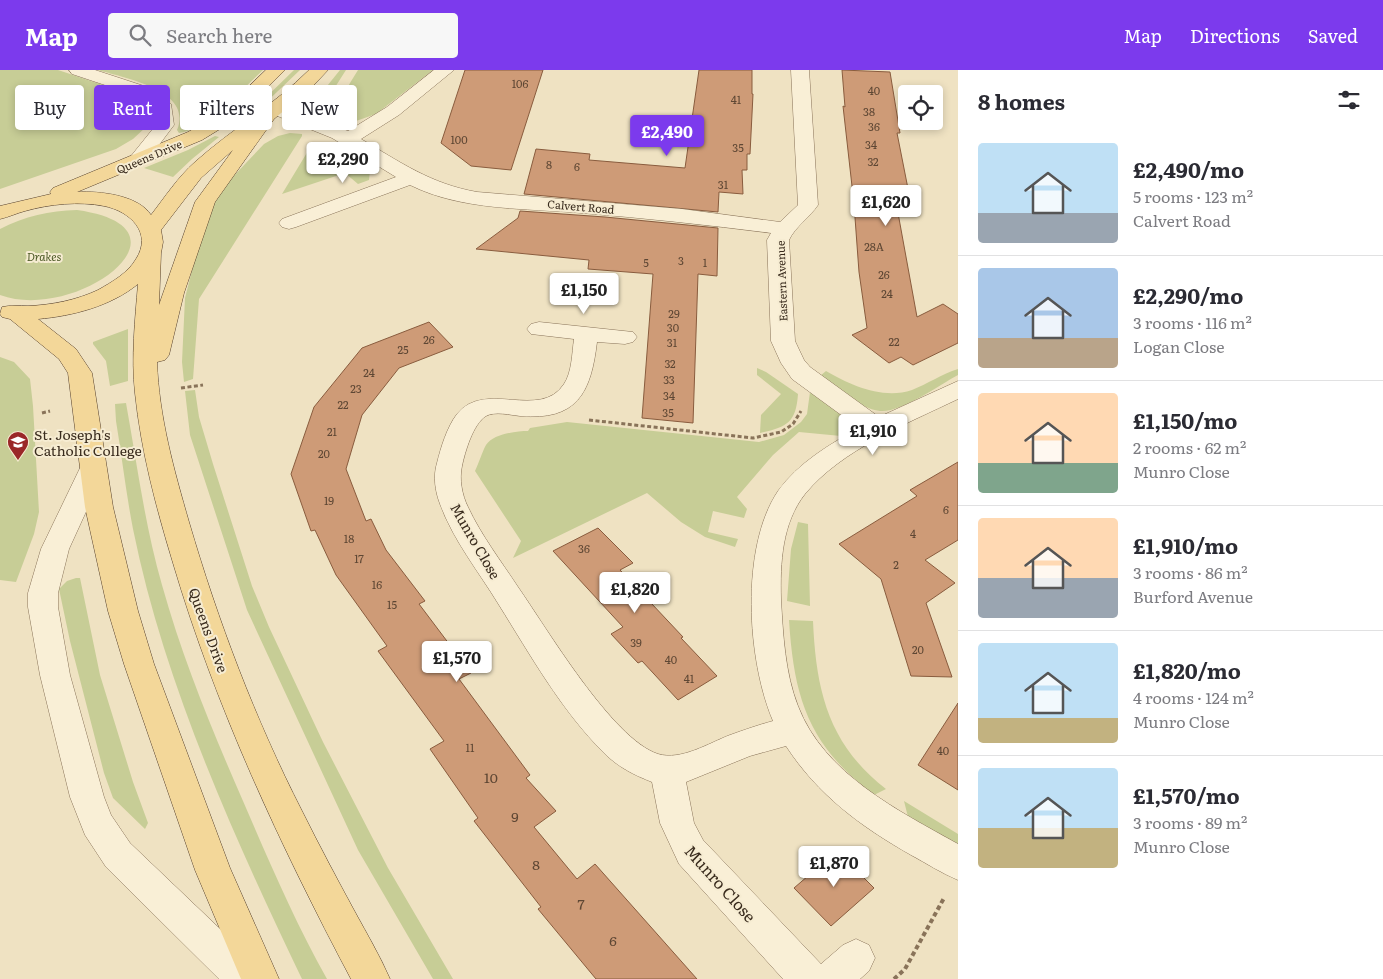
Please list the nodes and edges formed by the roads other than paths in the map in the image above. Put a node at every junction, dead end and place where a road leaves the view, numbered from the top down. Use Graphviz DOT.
graph roads {
  1 [pos="78,70"];
  2 [pos="276,70"];
  3 [pos="318,70"];
  4 [pos="445,70"];
  5 [pos="800,70"];
  6 [pos="272,112"];
  7 [pos="272,113"];
  8 [pos="248,130"];
  9 [pos="259,130"];
  10 [pos="348,138"];
  11 [pos="137,161"];
  12 [pos="410,178"];
  13 [pos="33,202"];
  14 [pos="2,212"];
  15 [pos="289,222"];
  16 [pos="784,229"];
  17 [pos="151,230"];
  18 [pos="150,253"];
  19 [pos="8,312"];
  20 [pos="539,329"];
  21 [pos="586,334"];
  22 [pos="625,337"];
  23 [pos="958,389"];
  24 [pos="147,390"];
  25 [pos="878,429"];
  26 [pos="93,468"];
  27 [pos="794,729"];
  28 [pos="668,770"];
  29 [pos="953,877"];
  30 [pos="246,979"];
  31 [pos="260,979"];
  32 [pos="371,979"];
  33 [pos="809,979"];
  1 -- 11 [label="street"];
  2 -- 11 [label="main road, Queens Drive"];
  3 -- 6 [label="main road"];
  4 -- 10 [label="street"];
  5 -- 16 [label="street, Eastern Avenue"];
  7 -- 10 [label="street"];
  8 -- 17 [label="main road"];
  9 -- 24 [label="main road"];
  10 -- 12 [label="street, Calvert Road"];
  11 -- 13 [label="main road, Queens Drive"];
  12 -- 15 [label="street"];
  12 -- 16 [label="street, Calvert Road"];
  13 -- 14 [label="main road"];
  13 -- 17 [label="main road"];
  16 -- 25 [label="street, Eastern Avenue"];
  17 -- 18 [label="main road, Queens Drive"];
  18 -- 19 [label="main road"];
  18 -- 24 [label="main road, Queens Drive"];
  19 -- 26 [label="main road"];
  20 -- 21 [label="street"];
  21 -- 22 [label="street"];
  21 -- 28 [label="street, Munro Close"];
  23 -- 25 [label="street"];
  24 -- 32 [label="main road, Queens Drive"];
  25 -- 27 [label="street"];
  26 -- 30 [label="street"];
  26 -- 31 [label="main road"];
  27 -- 28 [label="street, Munro Close"];
  27 -- 29 [label="street"];
  28 -- 33 [label="street, Munro Close"];
}
